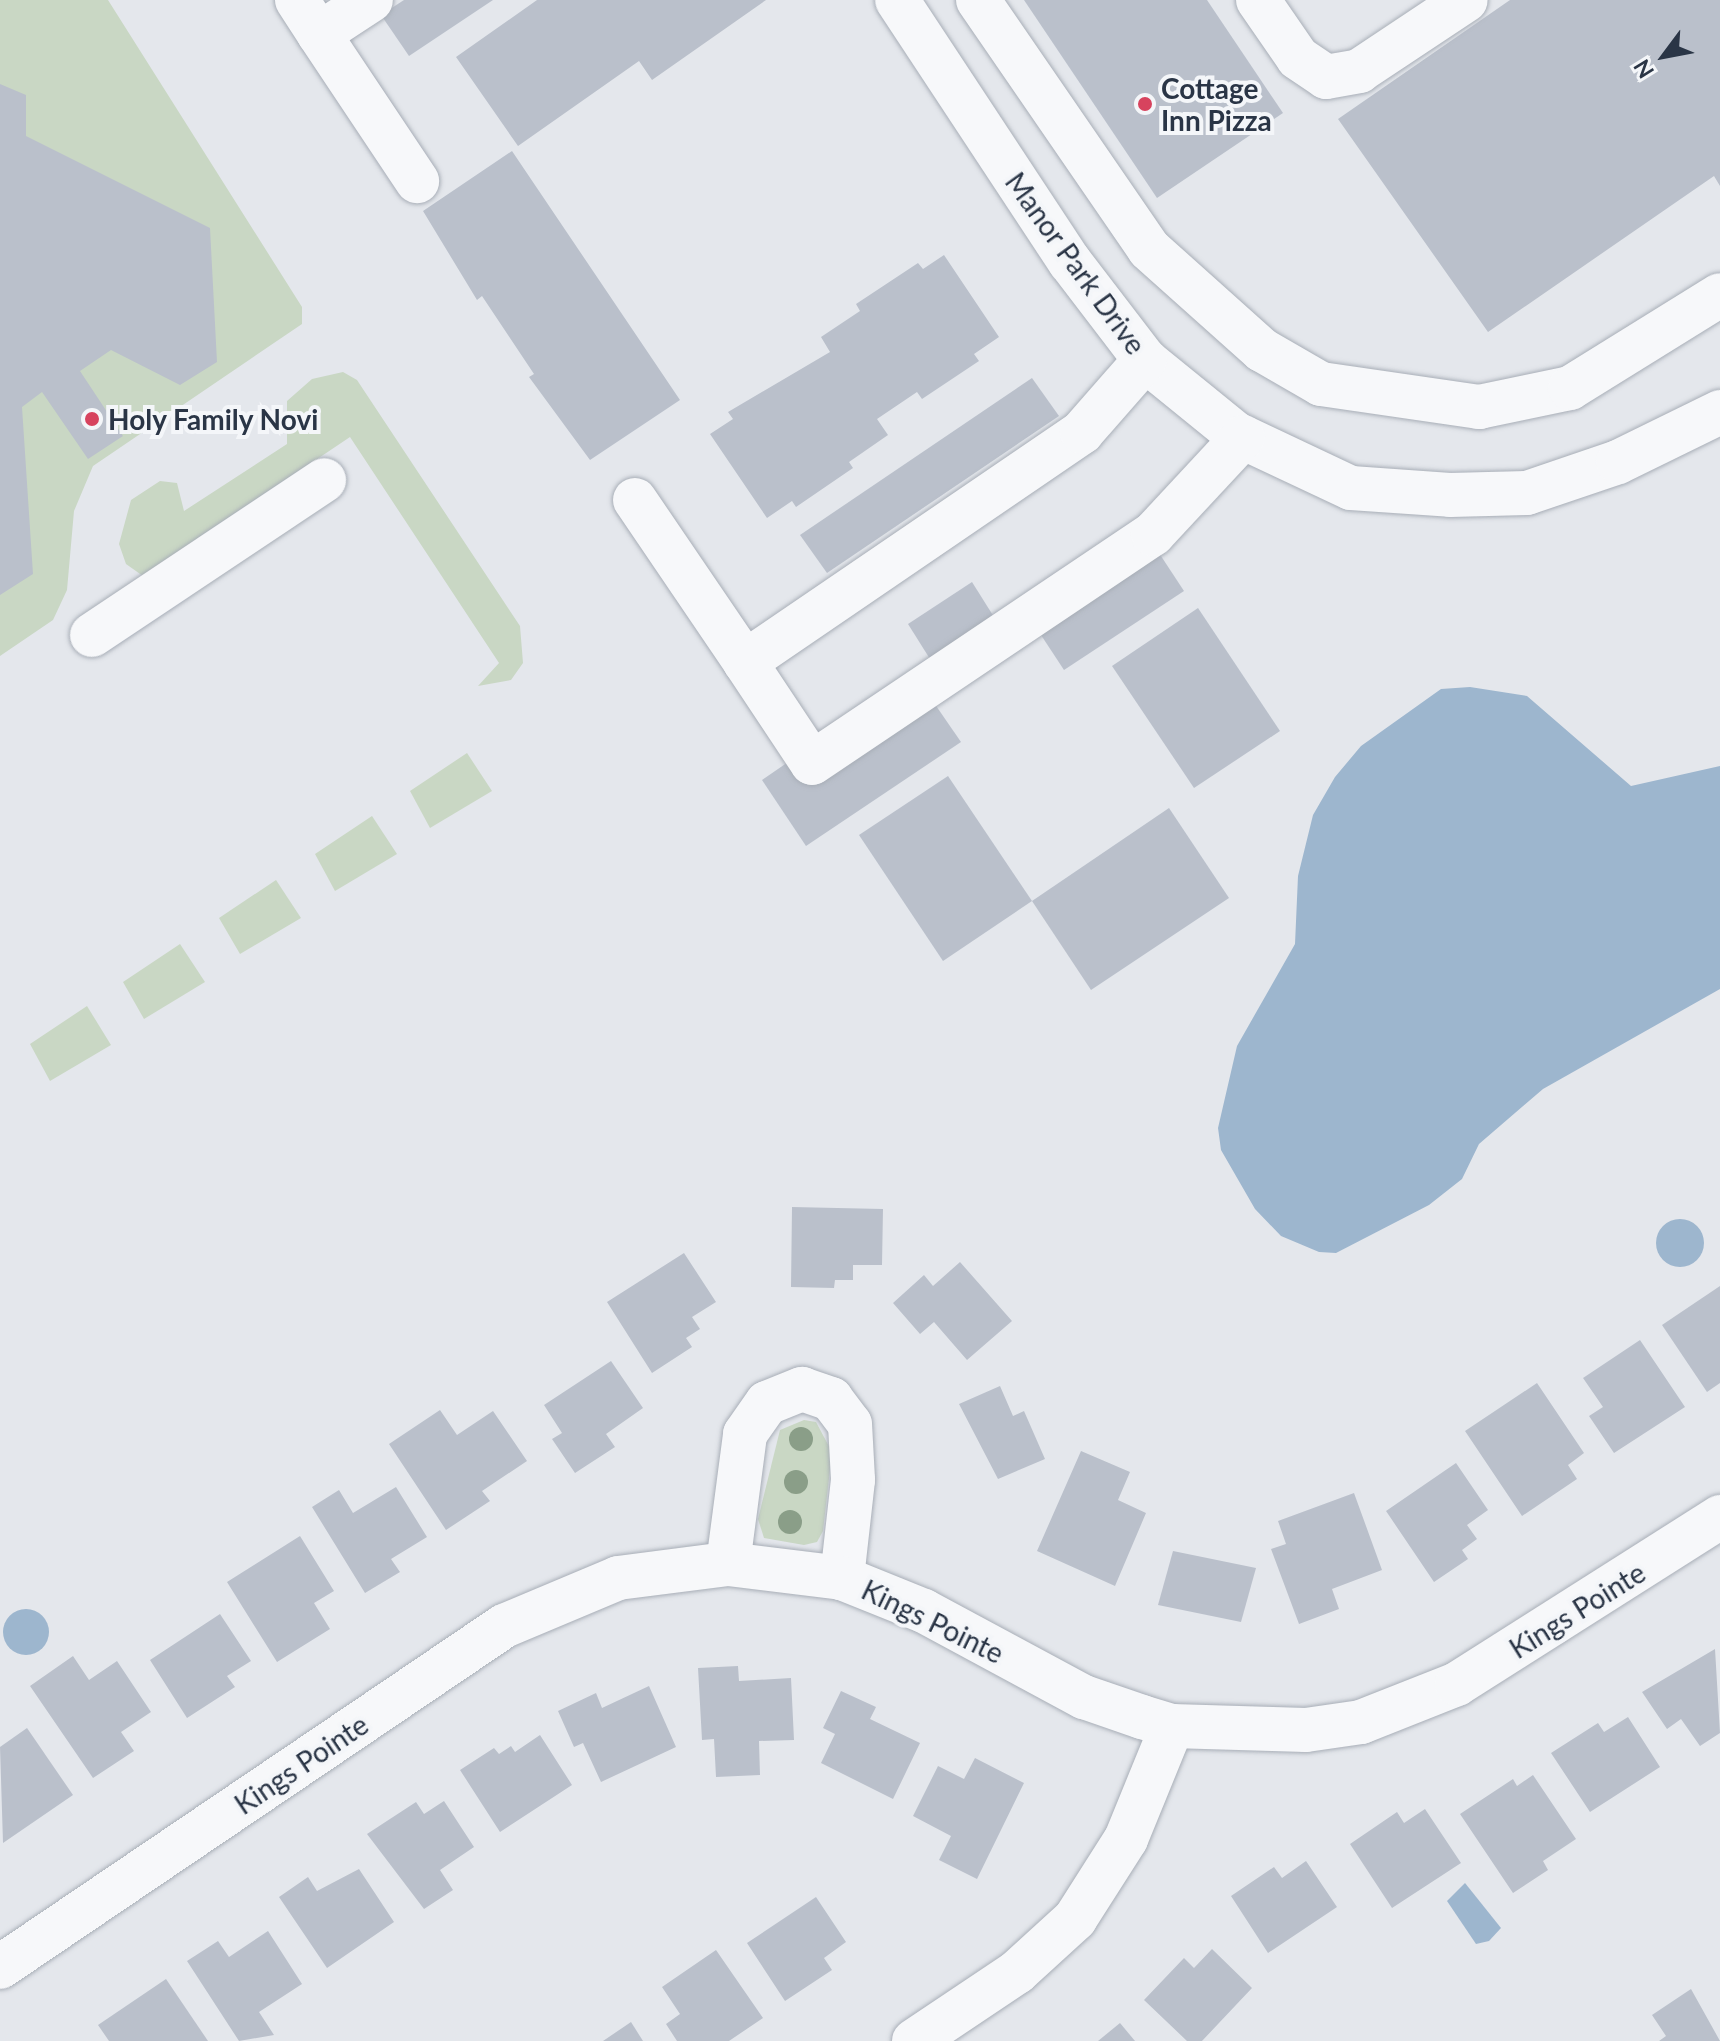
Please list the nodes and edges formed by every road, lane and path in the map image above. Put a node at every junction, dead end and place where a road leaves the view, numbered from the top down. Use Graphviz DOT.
graph roads {
  1 [pos="371,0"];
  2 [pos="897,0"];
  3 [pos="978,0"];
  4 [pos="1258,0"];
  5 [pos="1466,0"];
  6 [pos="308,17"];
  7 [pos="417,181"];
  8 [pos="1720,295"];
  9 [pos="1145,360"];
  10 [pos="1714,431"];
  11 [pos="1243,437"];
  12 [pos="324,480"];
  13 [pos="635,500"];
  14 [pos="92,635"];
  15 [pos="745,662"];
  16 [pos="1720,1517"];
  17 [pos="728,1564"];
  18 [pos="842,1578"];
  19 [pos="1172,1726"];
  20 [pos="0,1967"];
  21 [pos="914,2041"];
  1 -- 6 [label="street"];
  2 -- 9 [label="street, Manor Park Drive"];
  3 -- 8 [label="street"];
  4 -- 5 [label="street"];
  6 -- 7 [label="street"];
  9 -- 11 [label="street, Manor Park Drive"];
  9 -- 15 [label="street"];
  10 -- 11 [label="street, Manor Park Drive"];
  11 -- 15 [label="street"];
  12 -- 14 [label="street"];
  13 -- 15 [label="street"];
  16 -- 19 [label="street, Kings Pointe"];
  17 -- 18 [label="street, Kings Pointe"];
  17 -- 18 [label="street"];
  17 -- 20 [label="street, Kings Pointe"];
  18 -- 19 [label="street, Kings Pointe"];
  19 -- 21 [label="street"];
}
